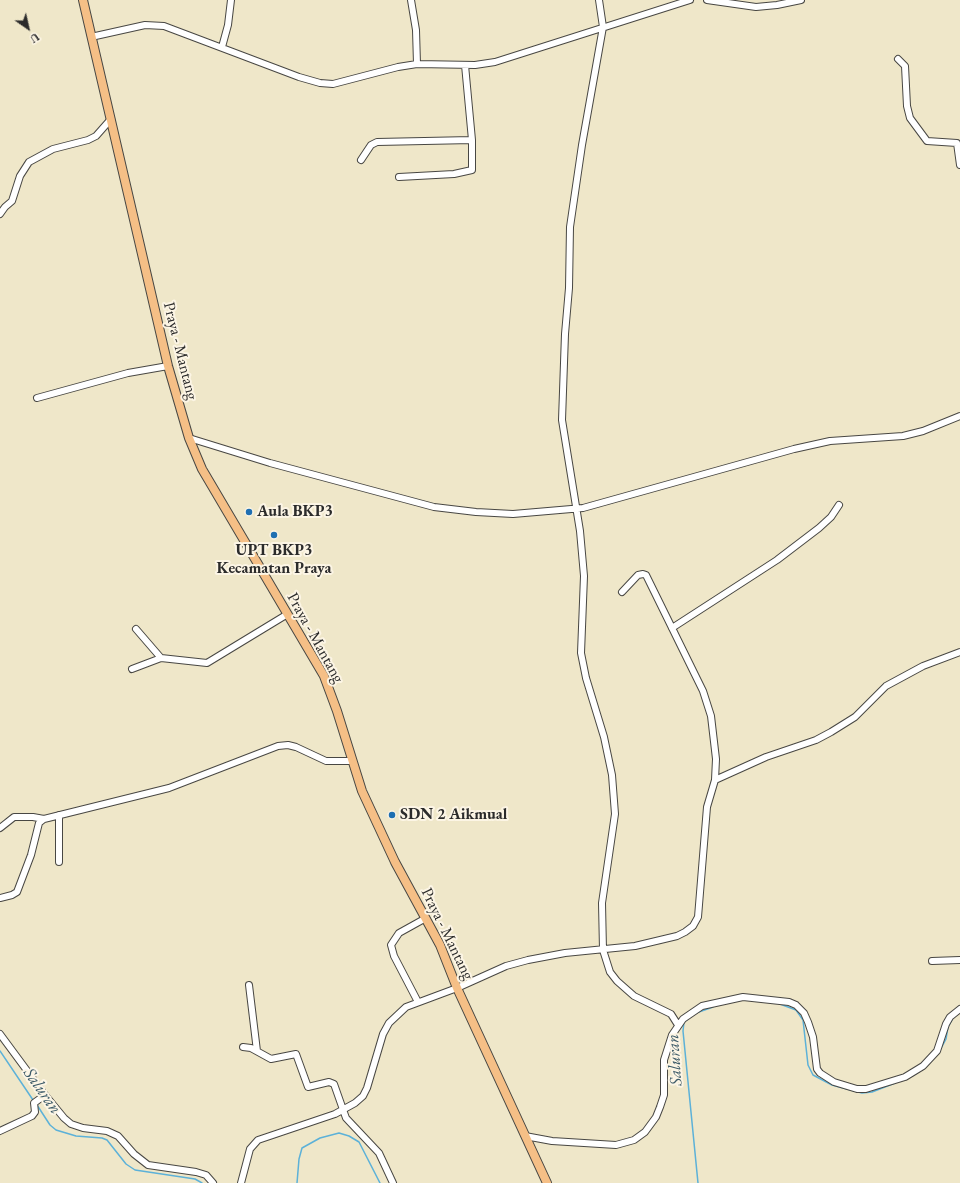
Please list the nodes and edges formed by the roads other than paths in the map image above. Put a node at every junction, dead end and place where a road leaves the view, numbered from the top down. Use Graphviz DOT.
graph roads {
  1 [pos="83,0"];
  2 [pos="231,0"];
  3 [pos="411,0"];
  4 [pos="599,0"];
  5 [pos="665,0"];
  6 [pos="690,0"];
  7 [pos="707,0"];
  8 [pos="755,0"];
  9 [pos="801,0"];
  10 [pos="666,7"];
  11 [pos="756,7"];
  12 [pos="603,27"];
  13 [pos="91,37"];
  14 [pos="222,47"];
  15 [pos="898,60"];
  16 [pos="417,64"];
  17 [pos="465,65"];
  18 [pos="111,119"];
  19 [pos="472,140"];
  20 [pos="361,160"];
  21 [pos="960,165"];
  22 [pos="399,177"];
  23 [pos="0,214"];
  24 [pos="168,366"];
  25 [pos="37,398"];
  26 [pos="960,416"];
  27 [pos="189,438"];
  28 [pos="839,505"];
  29 [pos="575,508"];
  30 [pos="622,592"];
  31 [pos="286,615"];
  32 [pos="672,628"];
  33 [pos="136,629"];
  34 [pos="960,652"];
  35 [pos="161,658"];
  36 [pos="132,669"];
  37 [pos="352,761"];
  38 [pos="715,780"];
  39 [pos="59,815"];
  40 [pos="44,819"];
  41 [pos="0,828"];
  42 [pos="59,862"];
  43 [pos="0,898"];
  44 [pos="426,918"];
  45 [pos="603,950"];
  46 [pos="960,960"];
  47 [pos="932,961"];
  48 [pos="249,985"];
  49 [pos="458,988"];
  50 [pos="418,1002"];
  51 [pos="960,1009"];
  52 [pos="678,1025"];
  53 [pos="0,1034"];
  54 [pos="242,1047"];
  55 [pos="257,1051"];
  56 [pos="43,1097"];
  57 [pos="342,1110"];
  58 [pos="0,1132"];
  59 [pos="527,1139"];
  60 [pos="213,1183"];
  61 [pos="240,1183"];
  62 [pos="393,1183"];
  63 [pos="547,1183"];
  1 -- 13 [label="main road, Praya - Mantang"];
  2 -- 14 [label="street"];
  3 -- 16 [label="street"];
  4 -- 12 [label="street"];
  5 -- 10 [label="street"];
  6 -- 10 [label="street"];
  7 -- 11 [label="street"];
  8 -- 11 [label="street"];
  9 -- 11 [label="street"];
  10 -- 12 [label="street"];
  12 -- 17 [label="street"];
  12 -- 29 [label="street"];
  13 -- 14 [label="street"];
  13 -- 18 [label="main road, Praya - Mantang"];
  14 -- 16 [label="street"];
  15 -- 21 [label="street"];
  16 -- 17 [label="street"];
  17 -- 19 [label="street"];
  18 -- 23 [label="street"];
  18 -- 24 [label="main road, Praya - Mantang"];
  19 -- 20 [label="street"];
  19 -- 22 [label="street"];
  24 -- 25 [label="street"];
  24 -- 27 [label="main road, Praya - Mantang"];
  26 -- 29 [label="street"];
  27 -- 29 [label="street"];
  27 -- 31 [label="main road, Praya - Mantang"];
  28 -- 32 [label="street"];
  29 -- 45 [label="street"];
  30 -- 32 [label="street"];
  31 -- 35 [label="street"];
  31 -- 37 [label="main road, Praya - Mantang"];
  32 -- 38 [label="street"];
  33 -- 35 [label="street"];
  34 -- 38 [label="street"];
  35 -- 36 [label="street"];
  37 -- 39 [label="street"];
  37 -- 44 [label="main road, Praya - Mantang"];
  38 -- 45 [label="street"];
  39 -- 40 [label="street"];
  39 -- 42 [label="street"];
  40 -- 41 [label="street"];
  40 -- 43 [label="street"];
  44 -- 49 [label="main road, Praya - Mantang"];
  44 -- 50 [label="street"];
  45 -- 49 [label="street"];
  45 -- 52 [label="street"];
  46 -- 47 [label="street"];
  48 -- 55 [label="street"];
  49 -- 50 [label="street"];
  49 -- 59 [label="main road, Praya - Mantang"];
  50 -- 57 [label="street"];
  51 -- 52 [label="street"];
  52 -- 59 [label="street"];
  53 -- 56 [label="street"];
  54 -- 55 [label="street"];
  55 -- 57 [label="street"];
  56 -- 58 [label="street"];
  56 -- 60 [label="street"];
  57 -- 61 [label="street"];
  57 -- 62 [label="street"];
  59 -- 63 [label="main road, Praya - Mantang"];
}
